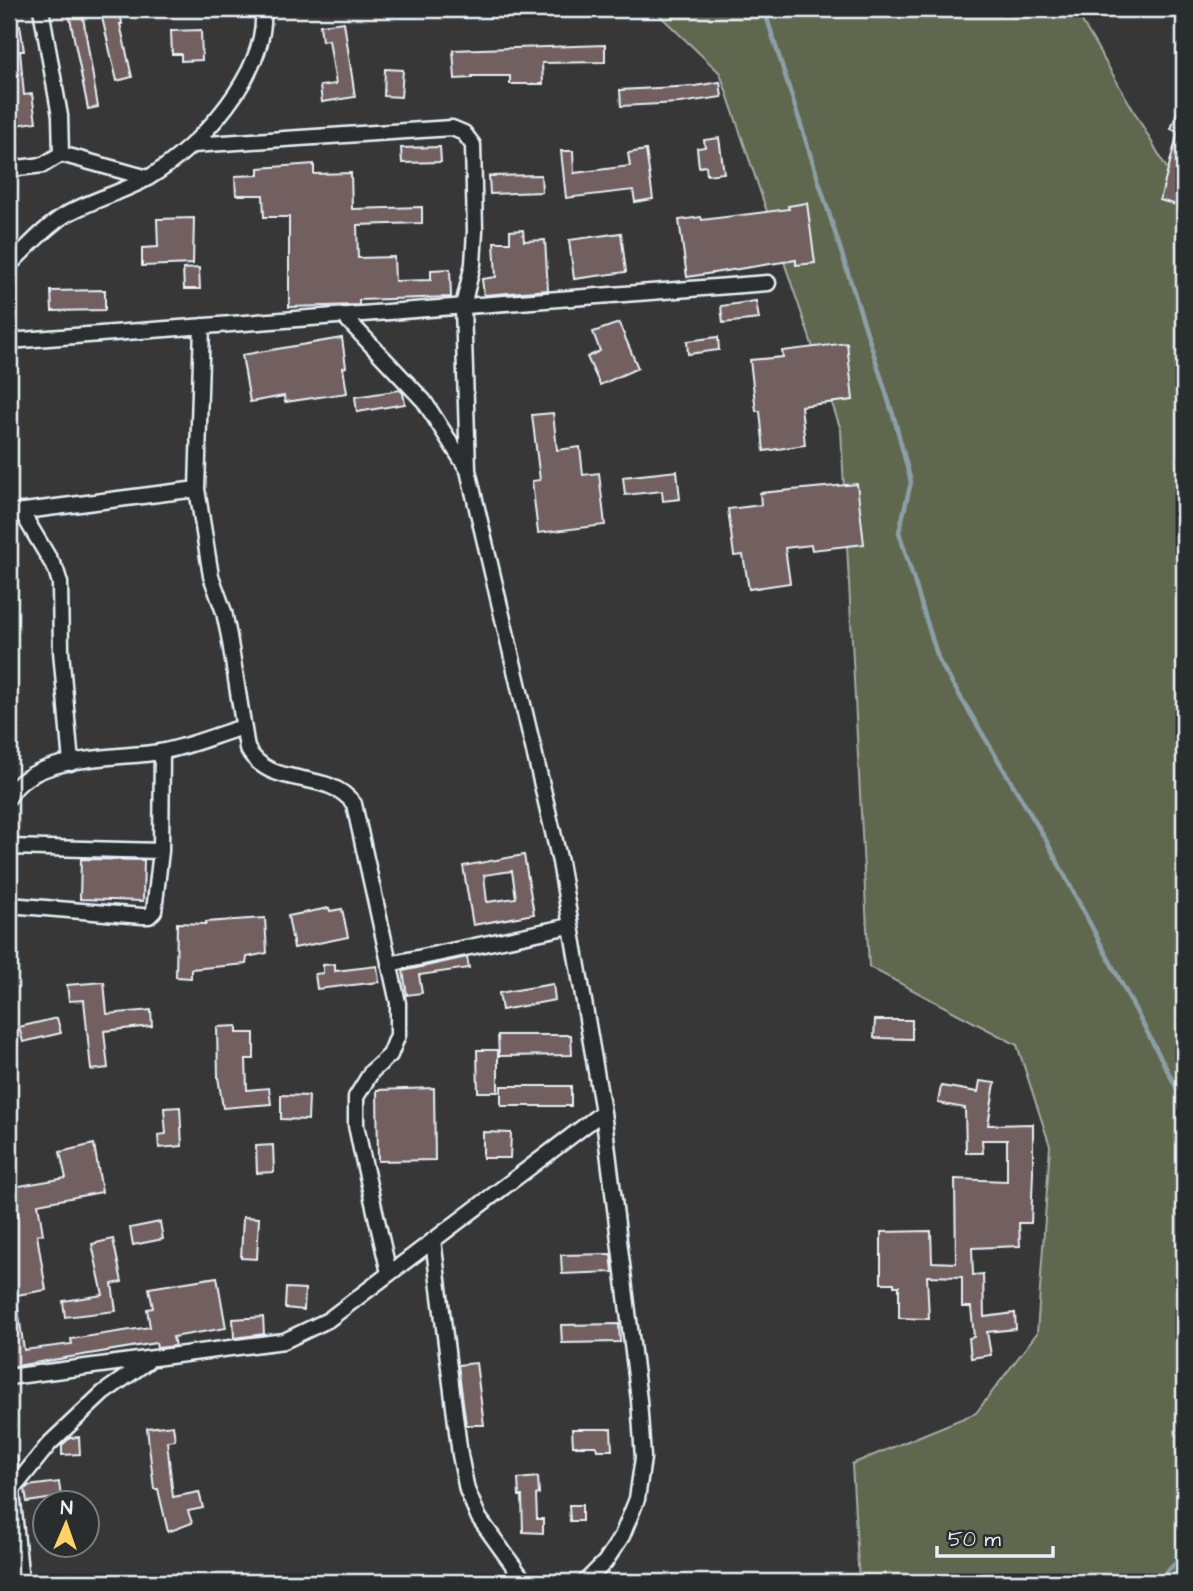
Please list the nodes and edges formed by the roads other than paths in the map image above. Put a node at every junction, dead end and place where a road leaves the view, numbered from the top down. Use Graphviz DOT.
graph roads {
  1 [pos="41,9"];
  2 [pos="263,9"];
  3 [pos="193,145"];
  4 [pos="61,154"];
  5 [pos="9,169"];
  6 [pos="148,178"];
  7 [pos="9,265"];
  8 [pos="768,283"];
  9 [pos="463,306"];
  10 [pos="343,315"];
  11 [pos="202,326"];
  12 [pos="9,341"];
  13 [pos="468,470"];
  14 [pos="197,489"];
  15 [pos="15,512"];
  16 [pos="243,727"];
  17 [pos="162,752"];
  18 [pos="71,763"];
  19 [pos="9,797"];
  20 [pos="9,847"];
  21 [pos="161,851"];
  22 [pos="9,905"];
  23 [pos="570,926"];
  24 [pos="389,964"];
  25 [pos="603,1112"];
  26 [pos="433,1240"];
  27 [pos="389,1273"];
  28 [pos="151,1360"];
  29 [pos="9,1377"];
  30 [pos="9,1461"];
  31 [pos="12,1490"];
  32 [pos="21,1582"];
  33 [pos="525,1582"];
  34 [pos="585,1582"];
  1 -- 4 [label="street"];
  2 -- 3 [label="street"];
  3 -- 6 [label="street"];
  3 -- 9 [label="street"];
  4 -- 5 [label="street"];
  4 -- 6 [label="street"];
  6 -- 7 [label="street"];
  8 -- 9 [label="street"];
  9 -- 10 [label="street"];
  9 -- 13 [label="street"];
  10 -- 11 [label="street"];
  10 -- 13 [label="street"];
  11 -- 12 [label="street"];
  11 -- 14 [label="street"];
  13 -- 23 [label="street"];
  14 -- 15 [label="street"];
  14 -- 16 [label="street"];
  15 -- 18 [label="street"];
  16 -- 17 [label="street"];
  16 -- 24 [label="street"];
  17 -- 18 [label="street"];
  17 -- 21 [label="street"];
  18 -- 19 [label="street"];
  20 -- 21 [label="street"];
  21 -- 22 [label="street"];
  23 -- 24 [label="street"];
  23 -- 25 [label="street"];
  24 -- 27 [label="street"];
  25 -- 26 [label="street"];
  25 -- 34 [label="street"];
  26 -- 27 [label="street"];
  26 -- 33 [label="street"];
  27 -- 28 [label="street"];
  28 -- 29 [label="street"];
  28 -- 31 [label="street"];
  30 -- 31 [label="street"];
  31 -- 32 [label="street"];
}
